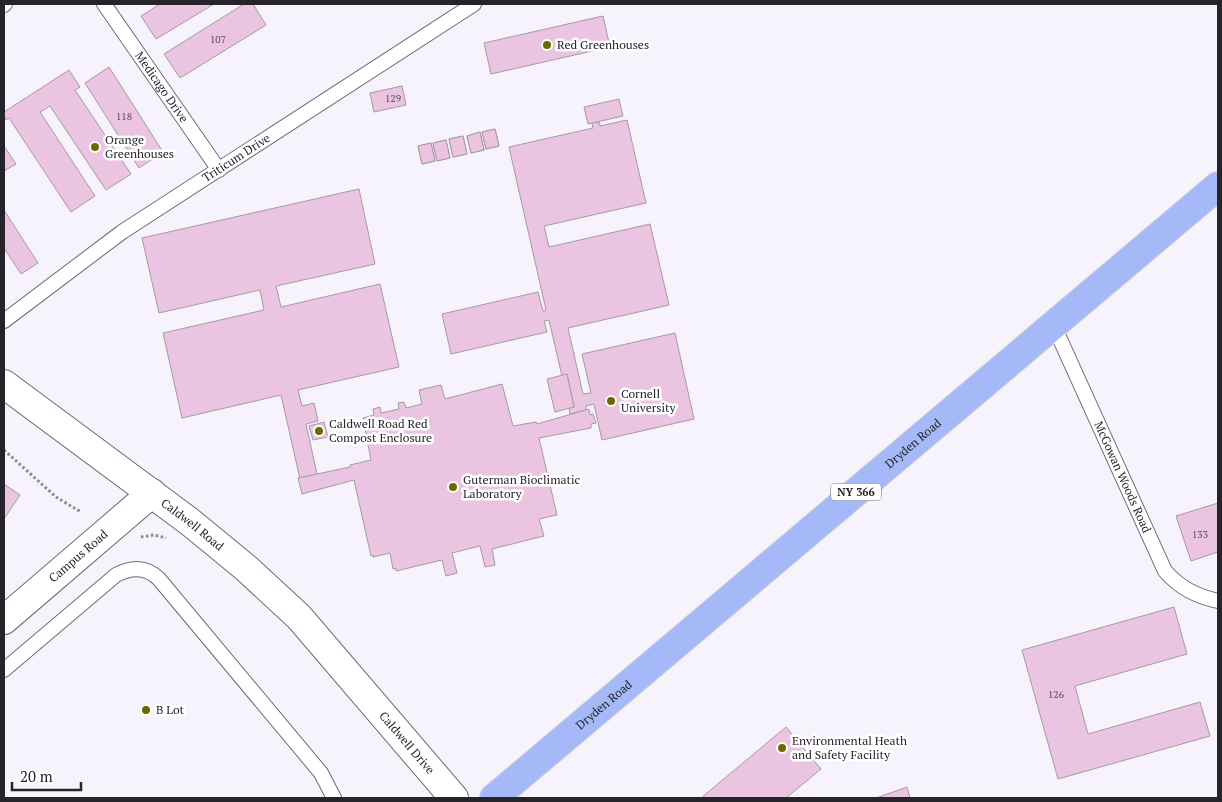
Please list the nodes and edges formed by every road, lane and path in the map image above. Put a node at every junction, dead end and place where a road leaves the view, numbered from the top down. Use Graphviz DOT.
graph roads {
  1 [pos="104,4"];
  2 [pos="474,4"];
  3 [pos="219,170"];
  4 [pos="1218,186"];
  5 [pos="4,321"];
  6 [pos="1054,326"];
  7 [pos="4,384"];
  8 [pos="4,450"];
  9 [pos="152,493"];
  10 [pos="81,512"];
  11 [pos="169,539"];
  12 [pos="132,541"];
  13 [pos="1218,601"];
  14 [pos="4,620"];
  15 [pos="4,670"];
  16 [pos="361,689"];
  17 [pos="334,798"];
  18 [pos="454,798"];
  19 [pos="494,798"];
  1 -- 3 [label="lane, Medicago Drive"];
  2 -- 3 [label="lane, Triticum Drive"];
  3 -- 5 [label="lane, Triticum Drive"];
  4 -- 6 [label="main road, Dryden Road / NY 366"];
  6 -- 13 [label="lane, McGowan Woods Road"];
  6 -- 19 [label="main road, Dryden Road / NY 366"];
  7 -- 9 [label="street, Caldwell Road"];
  8 -- 10 [label="path"];
  9 -- 14 [label="street, Campus Road"];
  9 -- 16 [label="street, Caldwell Road"];
  11 -- 12 [label="path"];
  15 -- 17 [label="lane"];
  16 -- 18 [label="street, Caldwell Drive"];
}
